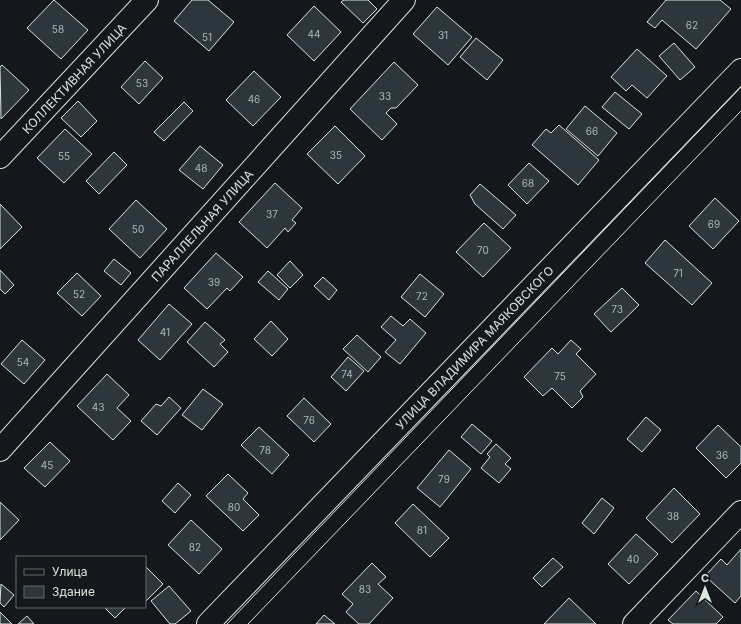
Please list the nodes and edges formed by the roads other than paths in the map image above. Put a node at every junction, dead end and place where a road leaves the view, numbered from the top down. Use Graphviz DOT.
graph roads {
  1 [pos="147,0"];
  2 [pos="404,0"];
  3 [pos="741,70"];
  4 [pos="0,157"];
  5 [pos="0,450"];
  6 [pos="741,512"];
  7 [pos="208,624"];
  8 [pos="634,624"];
  1 -- 4 [label="lane, КОЛЛЕКТИВНАЯ УЛИЦА"];
  2 -- 5 [label="lane, ПАРАЛЛЕЛЬНАЯ УЛИЦА"];
  3 -- 7 [label="lane, УЛИЦА ВЛАДИМИРА МАЯКОВСКОГО"];
  6 -- 8 [label="lane"];
}
